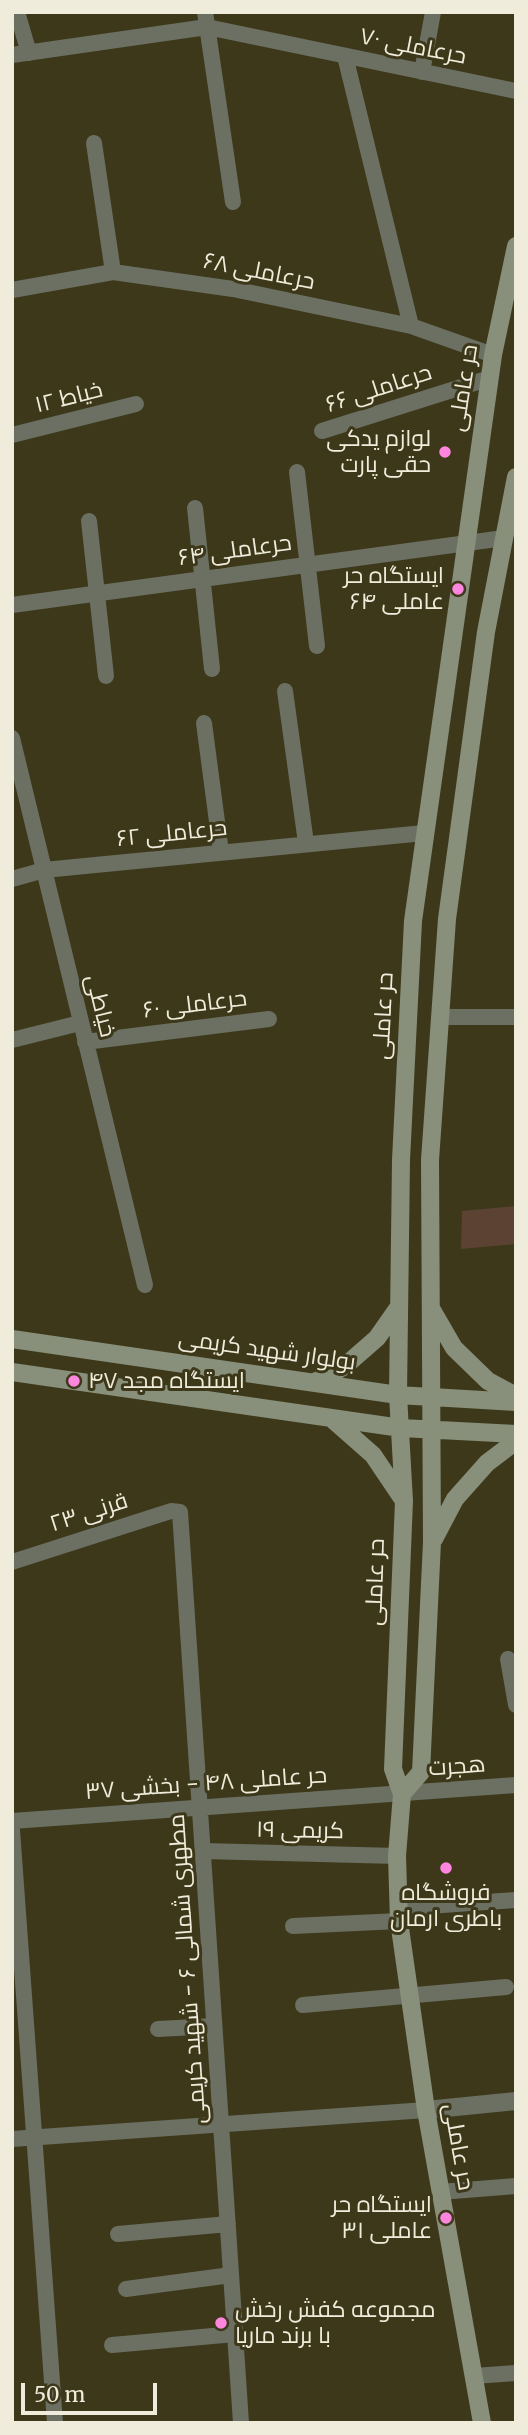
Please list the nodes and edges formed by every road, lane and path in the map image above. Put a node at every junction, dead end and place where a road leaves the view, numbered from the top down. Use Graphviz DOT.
graph roads {
  1 [pos="18,12"];
  2 [pos="433,12"];
  3 [pos="206,20"];
  4 [pos="29,53"];
  5 [pos="12,55"];
  6 [pos="345,56"];
  7 [pos="422,72"];
  8 [pos="516,91"];
  9 [pos="94,143"];
  10 [pos="233,202"];
  11 [pos="516,246"];
  12 [pos="113,272"];
  13 [pos="12,290"];
  14 [pos="411,326"];
  15 [pos="493,355"];
  16 [pos="490,378"];
  17 [pos="136,404"];
  18 [pos="322,431"];
  19 [pos="12,435"];
  20 [pos="297,472"];
  21 [pos="516,477"];
  22 [pos="195,508"];
  23 [pos="89,521"];
  24 [pos="504,538"];
  25 [pos="465,542"];
  26 [pos="308,564"];
  27 [pos="202,579"];
  28 [pos="97,594"];
  29 [pos="12,605"];
  30 [pos="317,646"];
  31 [pos="212,669"];
  32 [pos="106,676"];
  33 [pos="285,691"];
  34 [pos="204,723"];
  35 [pos="12,738"];
  36 [pos="424,833"];
  37 [pos="306,843"];
  38 [pos="221,852"];
  39 [pos="44,870"];
  40 [pos="12,879"];
  41 [pos="440,1017"];
  42 [pos="516,1017"];
  43 [pos="269,1019"];
  44 [pos="80,1023"];
  45 [pos="12,1040"];
  46 [pos="85,1042"];
  47 [pos="145,1285"];
  48 [pos="431,1307"];
  49 [pos="398,1308"];
  50 [pos="12,1339"];
  51 [pos="12,1372"];
  52 [pos="315,1382"];
  53 [pos="398,1395"];
  54 [pos="516,1396"];
  55 [pos="432,1398"];
  56 [pos="516,1402"];
  57 [pos="331,1418"];
  58 [pos="401,1427"];
  59 [pos="432,1429"];
  60 [pos="516,1434"];
  61 [pos="516,1441"];
  62 [pos="404,1501"];
  63 [pos="180,1512"];
  64 [pos="432,1542"];
  65 [pos="12,1562"];
  66 [pos="508,1658"];
  67 [pos="516,1705"];
  68 [pos="516,1785"];
  69 [pos="402,1794"];
  70 [pos="200,1807"];
  71 [pos="12,1821"];
  72 [pos="12,1830"];
  73 [pos="202,1851"];
  74 [pos="397,1856"];
  75 [pos="516,1900"];
  76 [pos="399,1915"];
  77 [pos="293,1926"];
  78 [pos="506,1987"];
  79 [pos="408,1997"];
  80 [pos="303,2005"];
  81 [pos="214,2026"];
  82 [pos="158,2029"];
  83 [pos="516,2101"];
  84 [pos="426,2110"];
  85 [pos="221,2124"];
  86 [pos="34,2137"];
  87 [pos="12,2139"];
  88 [pos="516,2186"];
  89 [pos="440,2192"];
  90 [pos="228,2224"];
  91 [pos="118,2234"];
  92 [pos="231,2275"];
  93 [pos="127,2289"];
  94 [pos="235,2334"];
  95 [pos="111,2346"];
  96 [pos="516,2373"];
  97 [pos="474,2376"];
  98 [pos="55,2423"];
  99 [pos="241,2423"];
  100 [pos="482,2423"];
  1 -- 4 [label="street"];
  2 -- 7 [label="street"];
  3 -- 4 [label="street, حرعاملی ۷۰"];
  3 -- 6 [label="street, حرعاملی ۷۰"];
  3 -- 10 [label="street"];
  4 -- 5 [label="street, حرعاملی ۷۰"];
  6 -- 7 [label="street, حرعاملی ۷۰"];
  6 -- 14 [label="street"];
  7 -- 8 [label="street, حرعاملی ۷۰"];
  9 -- 12 [label="street"];
  11 -- 15 [label="main road, حر عاملی"];
  12 -- 13 [label="street, حرعاملی ۶۸"];
  12 -- 14 [label="street, حرعاملی ۶۸"];
  14 -- 15 [label="street, حرعاملی ۶۸"];
  15 -- 16 [label="main road, حر عاملی"];
  16 -- 18 [label="street, حرعاملی ۶۶"];
  16 -- 25 [label="main road, حر عاملی"];
  17 -- 19 [label="street, خیاط ۱۲"];
  20 -- 26 [label="street"];
  21 -- 24 [label="main road"];
  22 -- 27 [label="street"];
  23 -- 28 [label="street"];
  24 -- 25 [label="street, حرعاملی ۶۴"];
  24 -- 41 [label="main road"];
  25 -- 26 [label="street, حرعاملی ۶۴"];
  25 -- 36 [label="main road, حر عاملی"];
  26 -- 27 [label="street, حرعاملی ۶۴"];
  26 -- 30 [label="street"];
  27 -- 28 [label="street, حرعاملی ۶۴"];
  27 -- 31 [label="street"];
  28 -- 29 [label="street, حرعاملی ۶۴"];
  28 -- 32 [label="street"];
  33 -- 37 [label="street"];
  34 -- 38 [label="street"];
  35 -- 39 [label="street, خیاطی"];
  36 -- 37 [label="street, حرعاملی ۶۲"];
  36 -- 49 [label="main road, حر عاملی"];
  37 -- 38 [label="street, حرعاملی ۶۲"];
  38 -- 39 [label="street, حرعاملی ۶۲"];
  39 -- 40 [label="street, حرعاملی ۶۲"];
  39 -- 44 [label="street, خیاطی"];
  41 -- 42 [label="street"];
  41 -- 48 [label="main road"];
  43 -- 46 [label="street, حرعاملی ۶۰"];
  44 -- 45 [label="street"];
  44 -- 46 [label="street, خیاطی"];
  46 -- 47 [label="street, خیاطی"];
  48 -- 54 [label="main road"];
  48 -- 55 [label="main road"];
  49 -- 52 [label="main road"];
  49 -- 53 [label="main road, حر عاملی"];
  50 -- 52 [label="main road, بولوار شهید کریمی"];
  51 -- 57 [label="main road"];
  52 -- 53 [label="main road, بولوار شهید کریمی"];
  53 -- 55 [label="main road, بولوار شهید کریمی"];
  53 -- 58 [label="main road, حر عاملی"];
  55 -- 56 [label="main road, بولوار شهید کریمی"];
  55 -- 59 [label="main road"];
  57 -- 58 [label="main road"];
  57 -- 62 [label="main road"];
  58 -- 59 [label="main road"];
  58 -- 62 [label="main road, حر عاملی"];
  59 -- 60 [label="main road"];
  59 -- 64 [label="main road"];
  61 -- 64 [label="main road"];
  62 -- 69 [label="main road, حر عاملی"];
  63 -- 65 [label="street, قرنی ۲۳"];
  63 -- 70 [label="street, مطهری شمالی ۶ - شهید کریمی"];
  64 -- 69 [label="main road"];
  66 -- 67 [label="street"];
  68 -- 69 [label="street, هجرت"];
  69 -- 70 [label="street, حر عاملی ۴۸ - بخشی ۳۷"];
  69 -- 74 [label="main road, حر عاملی"];
  70 -- 71 [label="street, حر عاملی ۴۸ - بخشی ۳۷"];
  70 -- 73 [label="street, مطهری شمالی ۶ - شهید کریمی"];
  72 -- 86 [label="street"];
  73 -- 74 [label="street, کریمی ۱۹"];
  73 -- 81 [label="street, مطهری شمالی ۶ - شهید کریمی"];
  74 -- 76 [label="main road, حر عاملی"];
  75 -- 76 [label="street"];
  76 -- 77 [label="street"];
  76 -- 79 [label="main road, حر عاملی"];
  78 -- 79 [label="street"];
  79 -- 80 [label="street"];
  79 -- 84 [label="main road, حر عاملی"];
  81 -- 82 [label="street"];
  81 -- 85 [label="street, مطهری شمالی ۶ - شهید کریمی"];
  83 -- 84 [label="street"];
  84 -- 85 [label="street"];
  84 -- 89 [label="main road, حر عاملی"];
  85 -- 86 [label="street"];
  85 -- 90 [label="street, مطهری شمالی ۶ - شهید کریمی"];
  86 -- 87 [label="street"];
  86 -- 98 [label="street"];
  88 -- 89 [label="street"];
  89 -- 97 [label="main road, حر عاملی"];
  90 -- 91 [label="street"];
  90 -- 92 [label="street, مطهری شمالی ۶ - شهید کریمی"];
  92 -- 93 [label="street"];
  92 -- 94 [label="street, مطهری شمالی ۶ - شهید کریمی"];
  94 -- 95 [label="street"];
  94 -- 99 [label="street, مطهری شمالی ۶ - شهید کریمی"];
  96 -- 97 [label="street"];
  97 -- 100 [label="main road, حر عاملی"];
}
